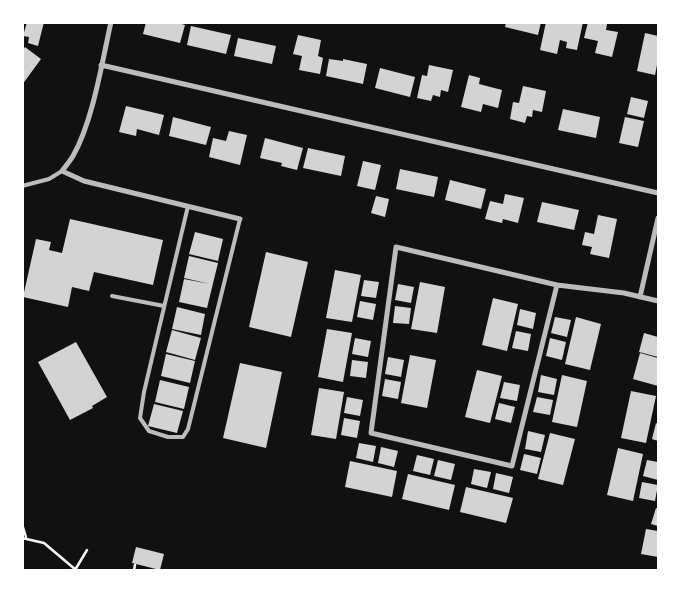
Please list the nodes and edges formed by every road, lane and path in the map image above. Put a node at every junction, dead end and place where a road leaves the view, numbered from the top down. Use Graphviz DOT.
graph roads {
  1 [pos="111,22"];
  2 [pos="101,65"];
  3 [pos="62,171"];
  4 [pos="22,186"];
  5 [pos="658,193"];
  6 [pos="188,206"];
  7 [pos="658,218"];
  8 [pos="240,219"];
  9 [pos="557,285"];
  10 [pos="112,296"];
  11 [pos="640,297"];
  12 [pos="658,301"];
  13 [pos="164,306"];
  14 [pos="22,524"];
  15 [pos="24,538"];
  16 [pos="87,550"];
  17 [pos="135,565"];
  18 [pos="75,570"];
  19 [pos="134,570"];
  1 -- 2 [label="street"];
  2 -- 3 [label="street"];
  2 -- 5 [label="street"];
  3 -- 4 [label="lane"];
  3 -- 6 [label="street"];
  6 -- 8 [label="street"];
  6 -- 13 [label="lane"];
  7 -- 11 [label="street"];
  8 -- 13 [label="lane"];
  9 -- 9 [label="street"];
  9 -- 11 [label="street"];
  10 -- 13 [label="lane"];
  11 -- 12 [label="street"];
  14 -- 15 [label="path"];
  15 -- 18 [label="path"];
  16 -- 18 [label="path"];
  17 -- 19 [label="path"];
}
